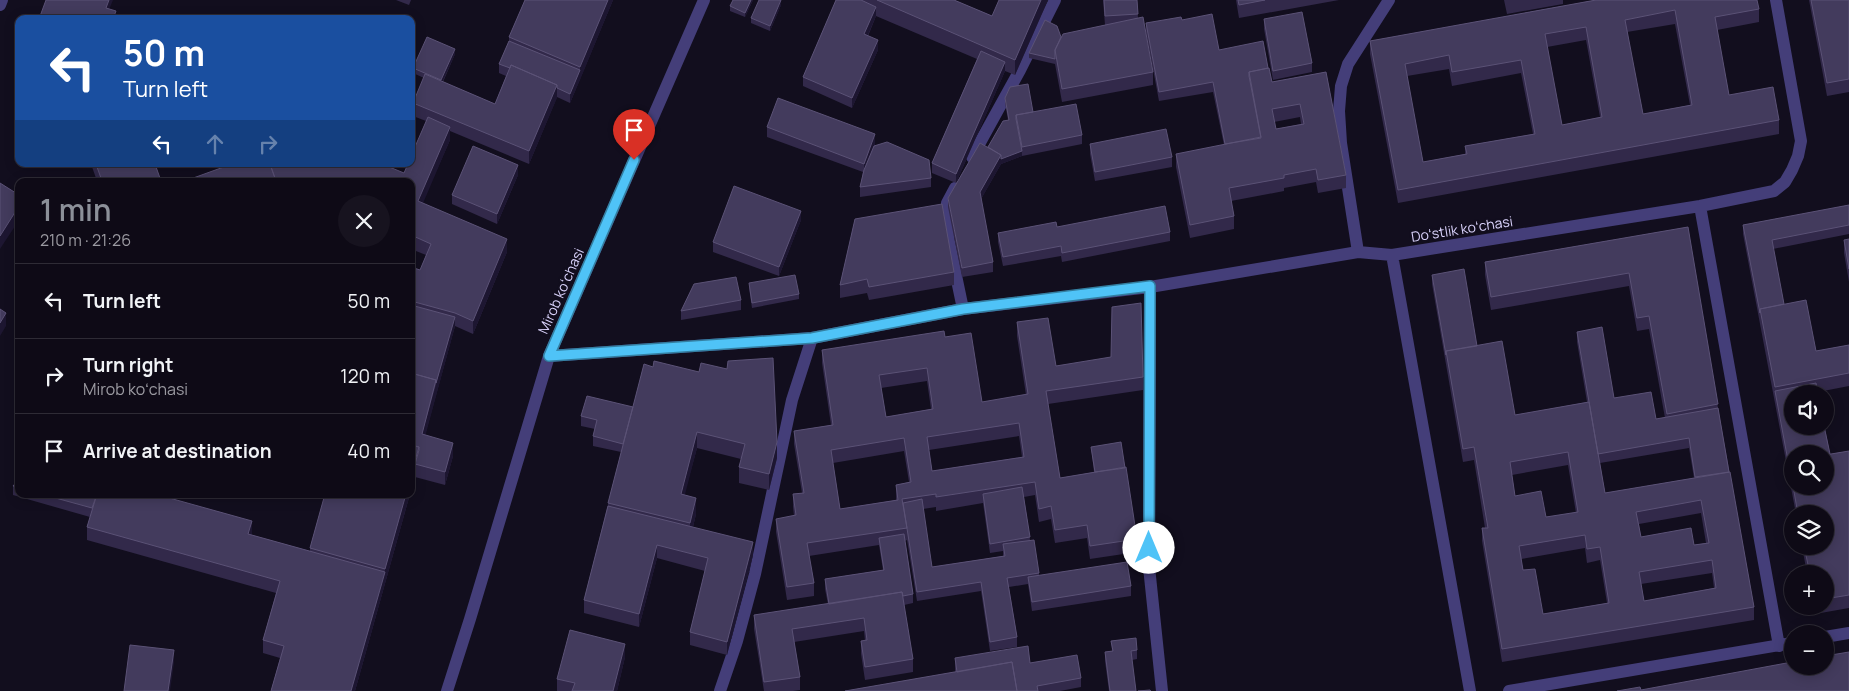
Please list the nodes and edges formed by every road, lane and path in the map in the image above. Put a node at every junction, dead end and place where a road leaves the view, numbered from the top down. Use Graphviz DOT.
graph roads {
  1 [pos="2,0"];
  2 [pos="704,0"];
  3 [pos="1055,0"];
  4 [pos="1390,0"];
  5 [pos="1776,0"];
  6 [pos="0,5"];
  7 [pos="1700,206"];
  8 [pos="1358,252"];
  9 [pos="1392,255"];
  10 [pos="1150,286"];
  11 [pos="963,309"];
  12 [pos="812,338"];
  13 [pos="549,356"];
  14 [pos="1849,633"];
  15 [pos="1834,636"];
  16 [pos="1784,645"];
  17 [pos="1779,646"];
  18 [pos="447,691"];
  19 [pos="720,691"];
  20 [pos="1162,691"];
  21 [pos="1470,691"];
  22 [pos="1509,691"];
  1 -- 6 [label="street"];
  2 -- 13 [label="street, Mirob koʻchasi"];
  3 -- 11 [label="street"];
  4 -- 8 [label="street"];
  5 -- 7 [label="street, Doʻstlik koʻchasi"];
  7 -- 9 [label="street, Doʻstlik koʻchasi"];
  7 -- 17 [label="street"];
  8 -- 9 [label="street, Doʻstlik koʻchasi"];
  8 -- 10 [label="street, Doʻstlik koʻchasi"];
  9 -- 21 [label="street"];
  10 -- 11 [label="street, Doʻstlik koʻchasi"];
  10 -- 20 [label="street"];
  11 -- 12 [label="street, Doʻstlik koʻchasi"];
  12 -- 13 [label="street, Doʻstlik koʻchasi"];
  12 -- 19 [label="street"];
  13 -- 18 [label="street, Mirob koʻchasi"];
  14 -- 15 [label="street"];
  16 -- 17 [label="street"];
  17 -- 22 [label="street"];
}
